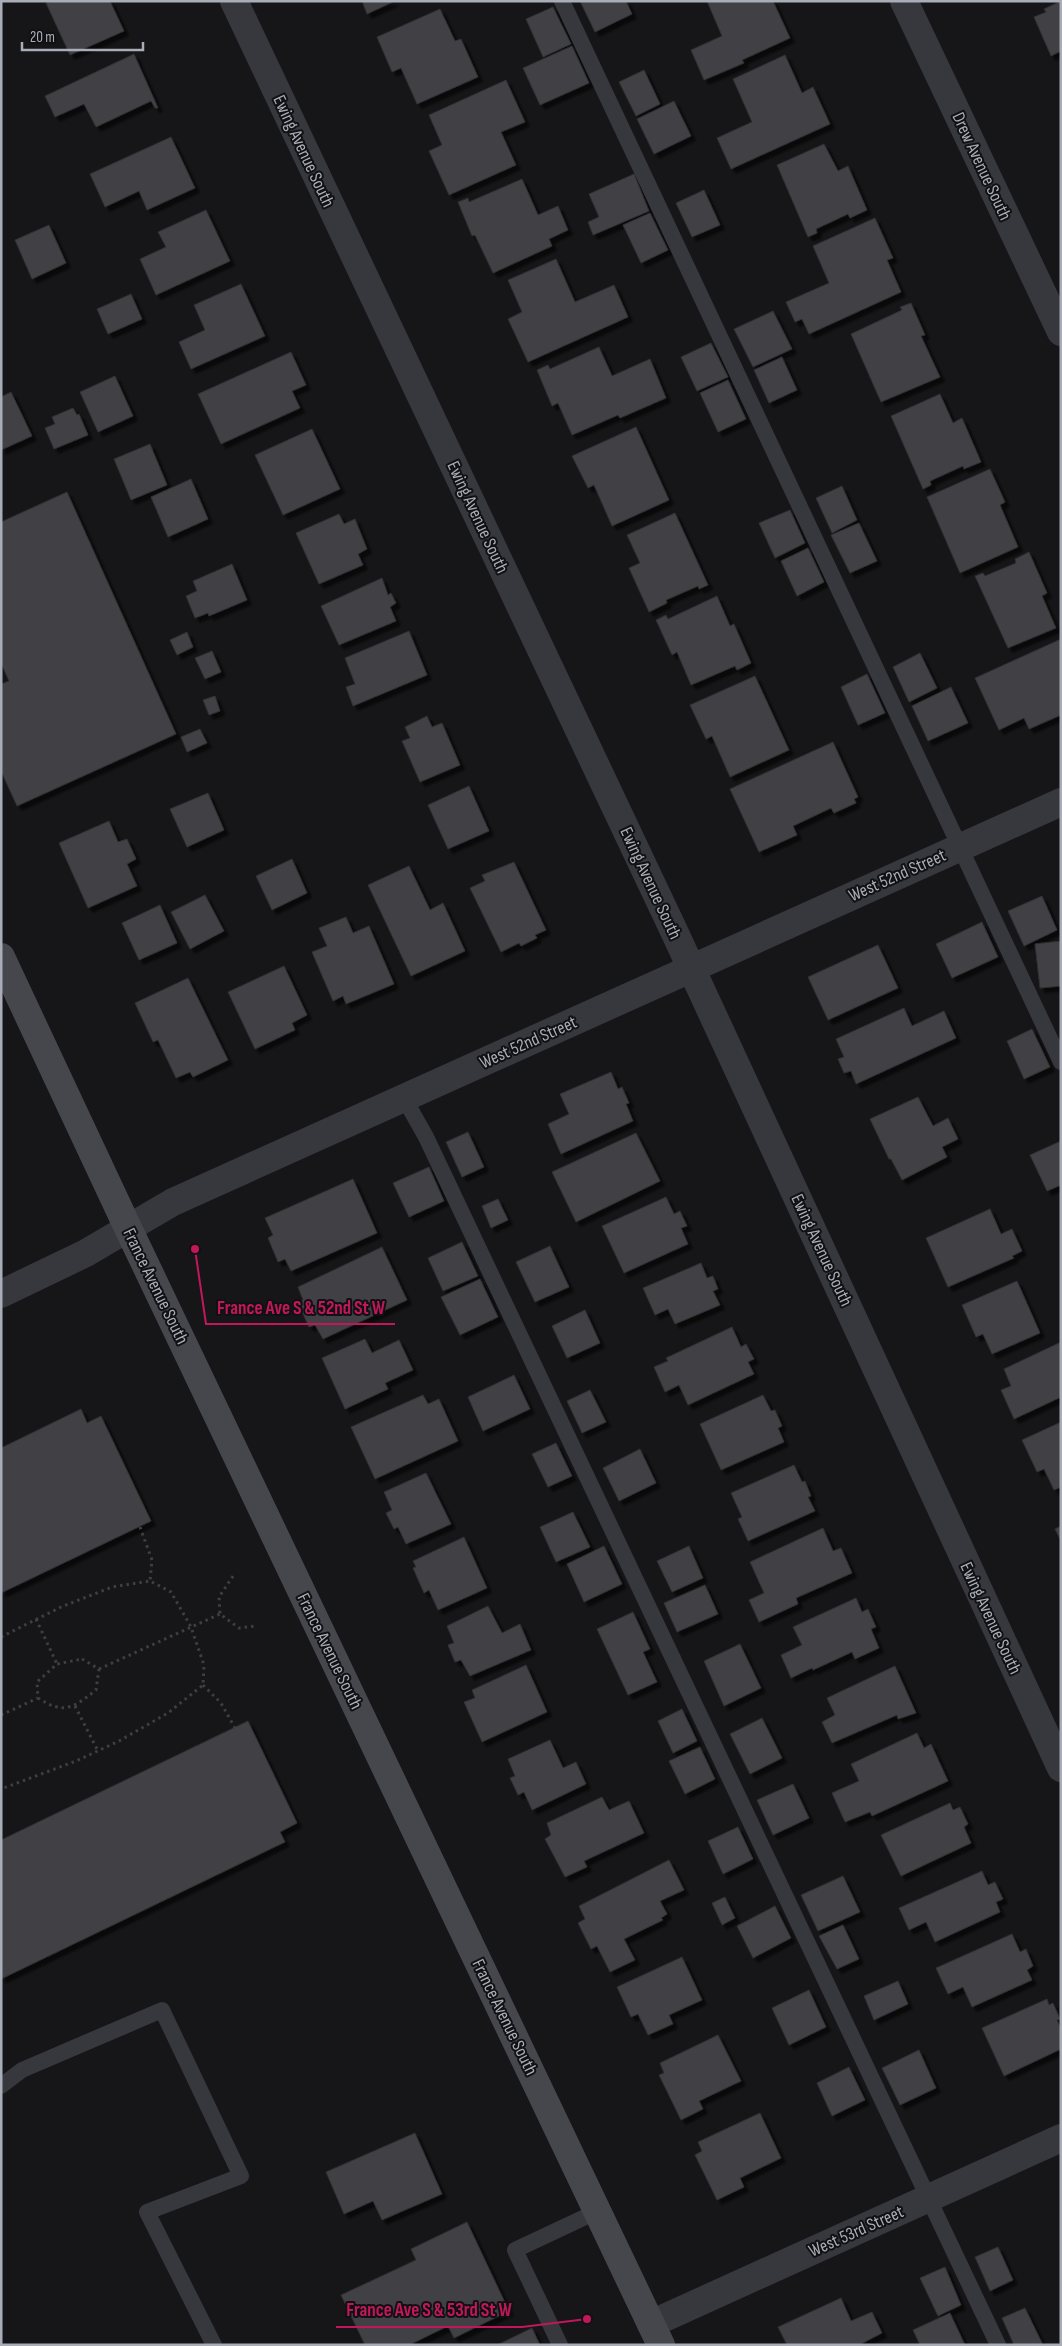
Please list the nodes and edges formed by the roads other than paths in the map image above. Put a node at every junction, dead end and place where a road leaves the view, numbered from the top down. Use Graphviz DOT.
graph roads {
  1 [pos="234,1"];
  2 [pos="562,1"];
  3 [pos="904,1"];
  4 [pos="1061,332"];
  5 [pos="1061,802"];
  6 [pos="960,847"];
  7 [pos="691,968"];
  8 [pos="4,969"];
  9 [pos="1061,1062"];
  10 [pos="404,1098"];
  11 [pos="128,1228"];
  12 [pos="1,1294"];
  13 [pos="1061,1768"];
  14 [pos="1,2086"];
  15 [pos="1061,2138"];
  16 [pos="928,2198"];
  17 [pos="598,2211"];
  18 [pos="656,2335"];
  19 [pos="214,2345"];
  20 [pos="560,2345"];
  21 [pos="998,2345"];
  1 -- 7 [label="street, Ewing Avenue South"];
  2 -- 6 [label="lane"];
  3 -- 4 [label="street, Drew Avenue South"];
  5 -- 6 [label="street, West 52nd Street"];
  6 -- 7 [label="street, West 52nd Street"];
  6 -- 9 [label="lane"];
  7 -- 10 [label="street, West 52nd Street"];
  7 -- 13 [label="street, Ewing Avenue South"];
  8 -- 11 [label="main road, France Avenue South"];
  10 -- 11 [label="street, West 52nd Street"];
  10 -- 16 [label="lane"];
  11 -- 12 [label="street, West 52nd Street"];
  11 -- 17 [label="main road, France Avenue South"];
  14 -- 19 [label="lane"];
  15 -- 16 [label="street, West 53rd Street"];
  16 -- 18 [label="street, West 53rd Street"];
  16 -- 21 [label="lane"];
  17 -- 18 [label="main road, France Avenue South"];
  17 -- 20 [label="lane"];
}
